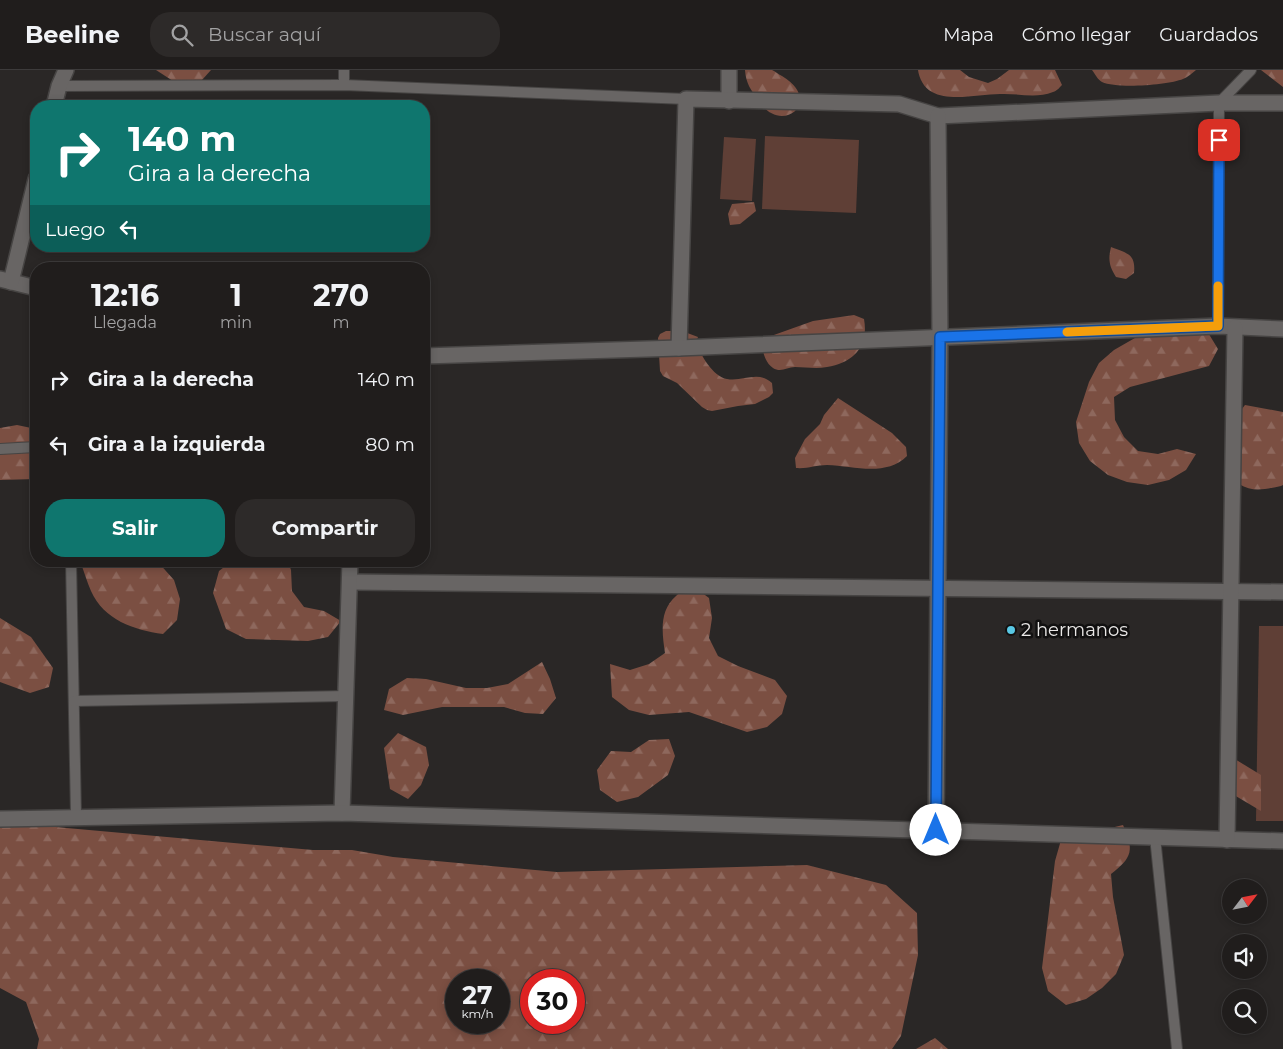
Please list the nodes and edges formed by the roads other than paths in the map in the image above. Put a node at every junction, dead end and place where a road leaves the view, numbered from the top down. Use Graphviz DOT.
graph roads {
  1 [pos="66,70"];
  2 [pos="344,70"];
  3 [pos="729,70"];
  4 [pos="1251,70"];
  5 [pos="344,85"];
  6 [pos="58,86"];
  7 [pos="686,99"];
  8 [pos="55,100"];
  9 [pos="729,100"];
  10 [pos="1219,102"];
  11 [pos="1283,103"];
  12 [pos="938,116"];
  13 [pos="30,199"];
  14 [pos="6,281"];
  15 [pos="30,287"];
  16 [pos="1218,326"];
  17 [pos="1235,328"];
  18 [pos="1283,329"];
  19 [pos="940,337"];
  20 [pos="680,348"];
  21 [pos="430,356"];
  22 [pos="30,448"];
  23 [pos="0,449"];
  24 [pos="71,567"];
  25 [pos="350,567"];
  26 [pos="350,582"];
  27 [pos="938,587"];
  28 [pos="1231,591"];
  29 [pos="1283,592"];
  30 [pos="346,696"];
  31 [pos="74,701"];
  32 [pos="342,813"];
  33 [pos="76,816"];
  34 [pos="0,819"];
  35 [pos="936,830"];
  36 [pos="1155,837"];
  37 [pos="1228,840"];
  38 [pos="1283,841"];
  39 [pos="1178,1049"];
  1 -- 6 [label="street"];
  2 -- 5 [label="lane"];
  3 -- 9 [label="street"];
  4 -- 10 [label="lane"];
  5 -- 6 [label="lane"];
  5 -- 7 [label="lane"];
  6 -- 8 [label="street"];
  7 -- 9 [label="street"];
  7 -- 20 [label="street"];
  9 -- 12 [label="street"];
  10 -- 11 [label="street"];
  10 -- 12 [label="street"];
  10 -- 16 [label="lane"];
  12 -- 19 [label="street"];
  13 -- 14 [label="street"];
  14 -- 15 [label="street"];
  16 -- 17 [label="street"];
  16 -- 19 [label="street"];
  17 -- 18 [label="street"];
  17 -- 28 [label="street"];
  19 -- 20 [label="street"];
  19 -- 27 [label="street"];
  20 -- 21 [label="street"];
  22 -- 23 [label="lane"];
  24 -- 31 [label="lane"];
  25 -- 26 [label="street"];
  26 -- 27 [label="street"];
  26 -- 30 [label="street"];
  27 -- 28 [label="street"];
  27 -- 35 [label="street"];
  28 -- 29 [label="street"];
  28 -- 37 [label="street"];
  30 -- 31 [label="lane"];
  30 -- 32 [label="street"];
  31 -- 33 [label="lane"];
  32 -- 33 [label="street"];
  32 -- 35 [label="street"];
  33 -- 34 [label="street"];
  35 -- 36 [label="street"];
  36 -- 37 [label="street"];
  36 -- 39 [label="lane"];
  37 -- 38 [label="street"];
}
